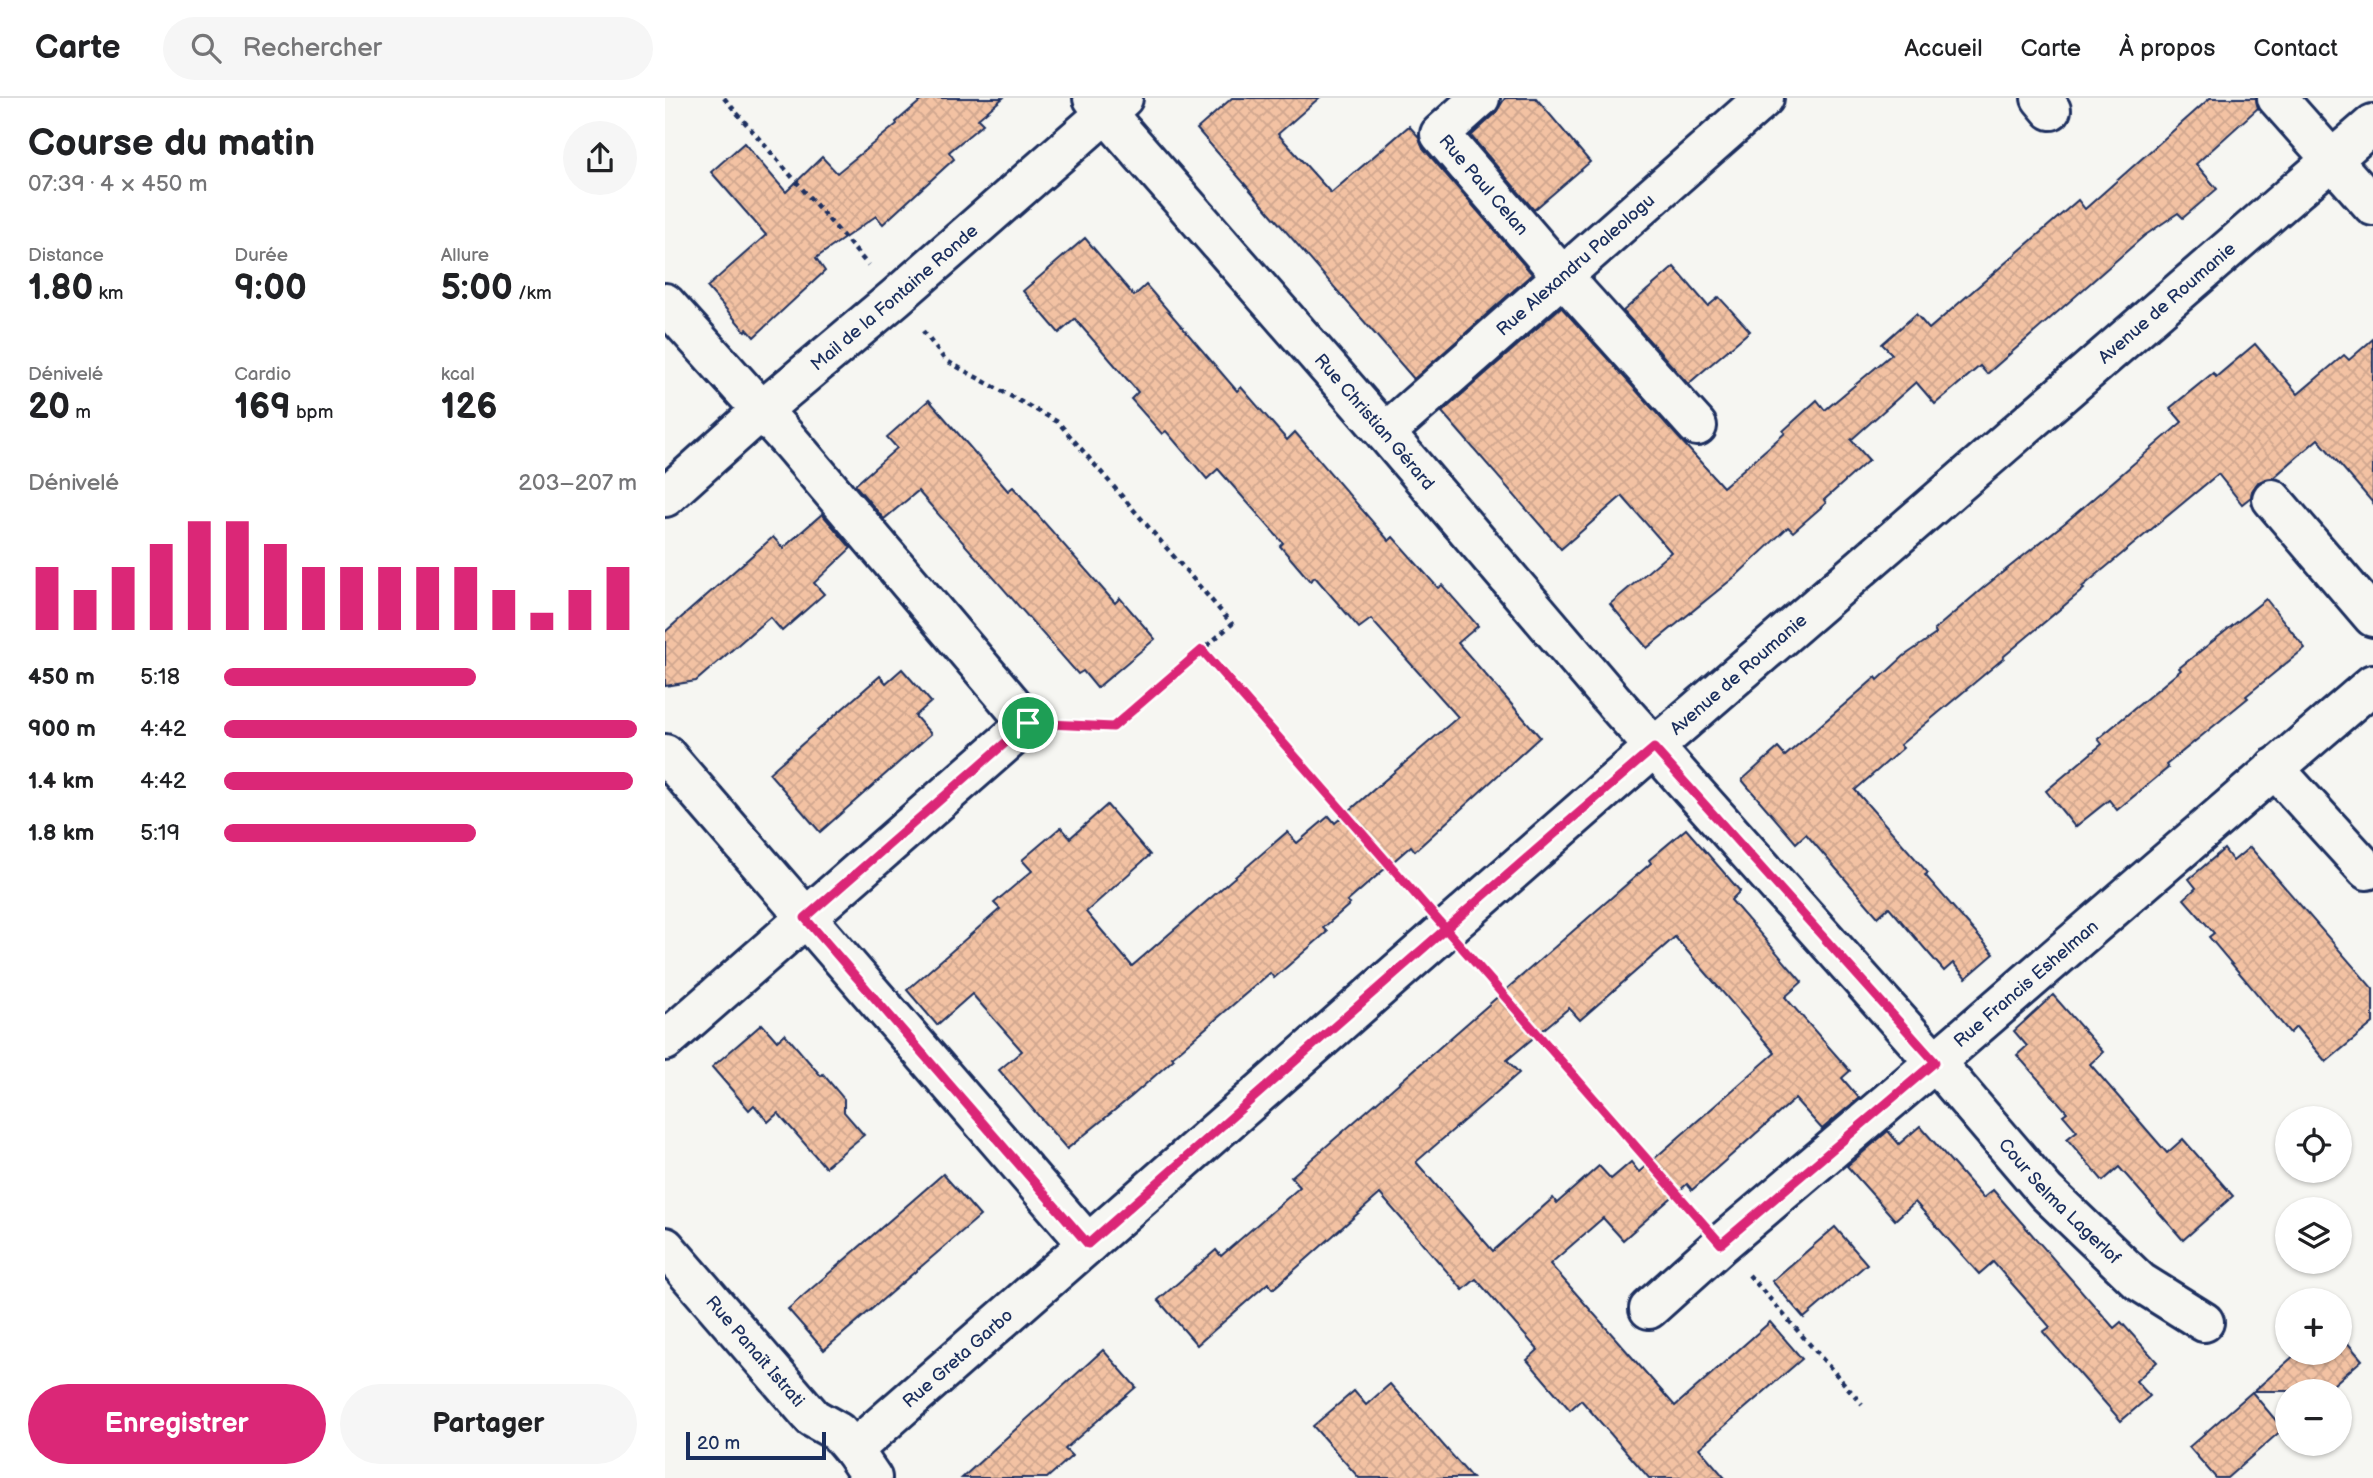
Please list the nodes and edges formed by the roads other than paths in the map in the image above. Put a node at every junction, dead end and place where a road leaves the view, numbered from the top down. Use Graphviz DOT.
graph roads {
  1 [pos="1480,98"];
  2 [pos="2277,98"];
  3 [pos="1107,103"];
  4 [pos="1750,103"];
  5 [pos="2373,124"];
  6 [pos="2331,161"];
  7 [pos="2373,206"];
  8 [pos="1563,277"];
  9 [pos="665,303"];
  10 [pos="762,410"];
  11 [pos="1697,426"];
  12 [pos="1385,433"];
  13 [pos="665,497"];
  14 [pos="2273,499"];
  15 [pos="2373,617"];
  16 [pos="2373,684"];
  17 [pos="1654,748"];
  18 [pos="665,754"];
  19 [pos="2274,768"];
  20 [pos="2367,870"];
  21 [pos="805,918"];
  22 [pos="665,1041"];
  23 [pos="1935,1062"];
  24 [pos="1088,1244"];
  25 [pos="665,1247"];
  26 [pos="1649,1309"];
  27 [pos="2204,1322"];
  28 [pos="862,1464"];
  1 -- 8 [label="street, Rue Paul Celan"];
  2 -- 6 [label="street"];
  3 -- 10 [label="street, Mail de la Fontaine Ronde"];
  3 -- 12 [label="street, Rue Christian Gérard"];
  4 -- 8 [label="street, Rue Alexandru Paleologu"];
  5 -- 6 [label="street, Avenue de Roumanie"];
  6 -- 7 [label="street"];
  6 -- 17 [label="street, Avenue de Roumanie"];
  8 -- 11 [label="street"];
  8 -- 12 [label="street, Rue Alexandru Paleologu"];
  9 -- 10 [label="street"];
  10 -- 13 [label="street, Mail de la Fontaine Ronde"];
  10 -- 21 [label="street"];
  12 -- 17 [label="street, Rue Christian Gérard"];
  14 -- 15 [label="street"];
  16 -- 19 [label="street, Rue Francis Eshelman"];
  17 -- 23 [label="street"];
  17 -- 24 [label="street, Avenue de Roumanie"];
  18 -- 21 [label="street"];
  19 -- 20 [label="street"];
  19 -- 23 [label="street, Rue Francis Eshelman"];
  21 -- 22 [label="street"];
  21 -- 24 [label="street"];
  23 -- 26 [label="street, Rue Francis Eshelman"];
  23 -- 27 [label="street, Cour Selma Lagerlof"];
  24 -- 28 [label="street, Rue Greta Garbo"];
  25 -- 28 [label="street, Rue Panaït Istrati"];
}
